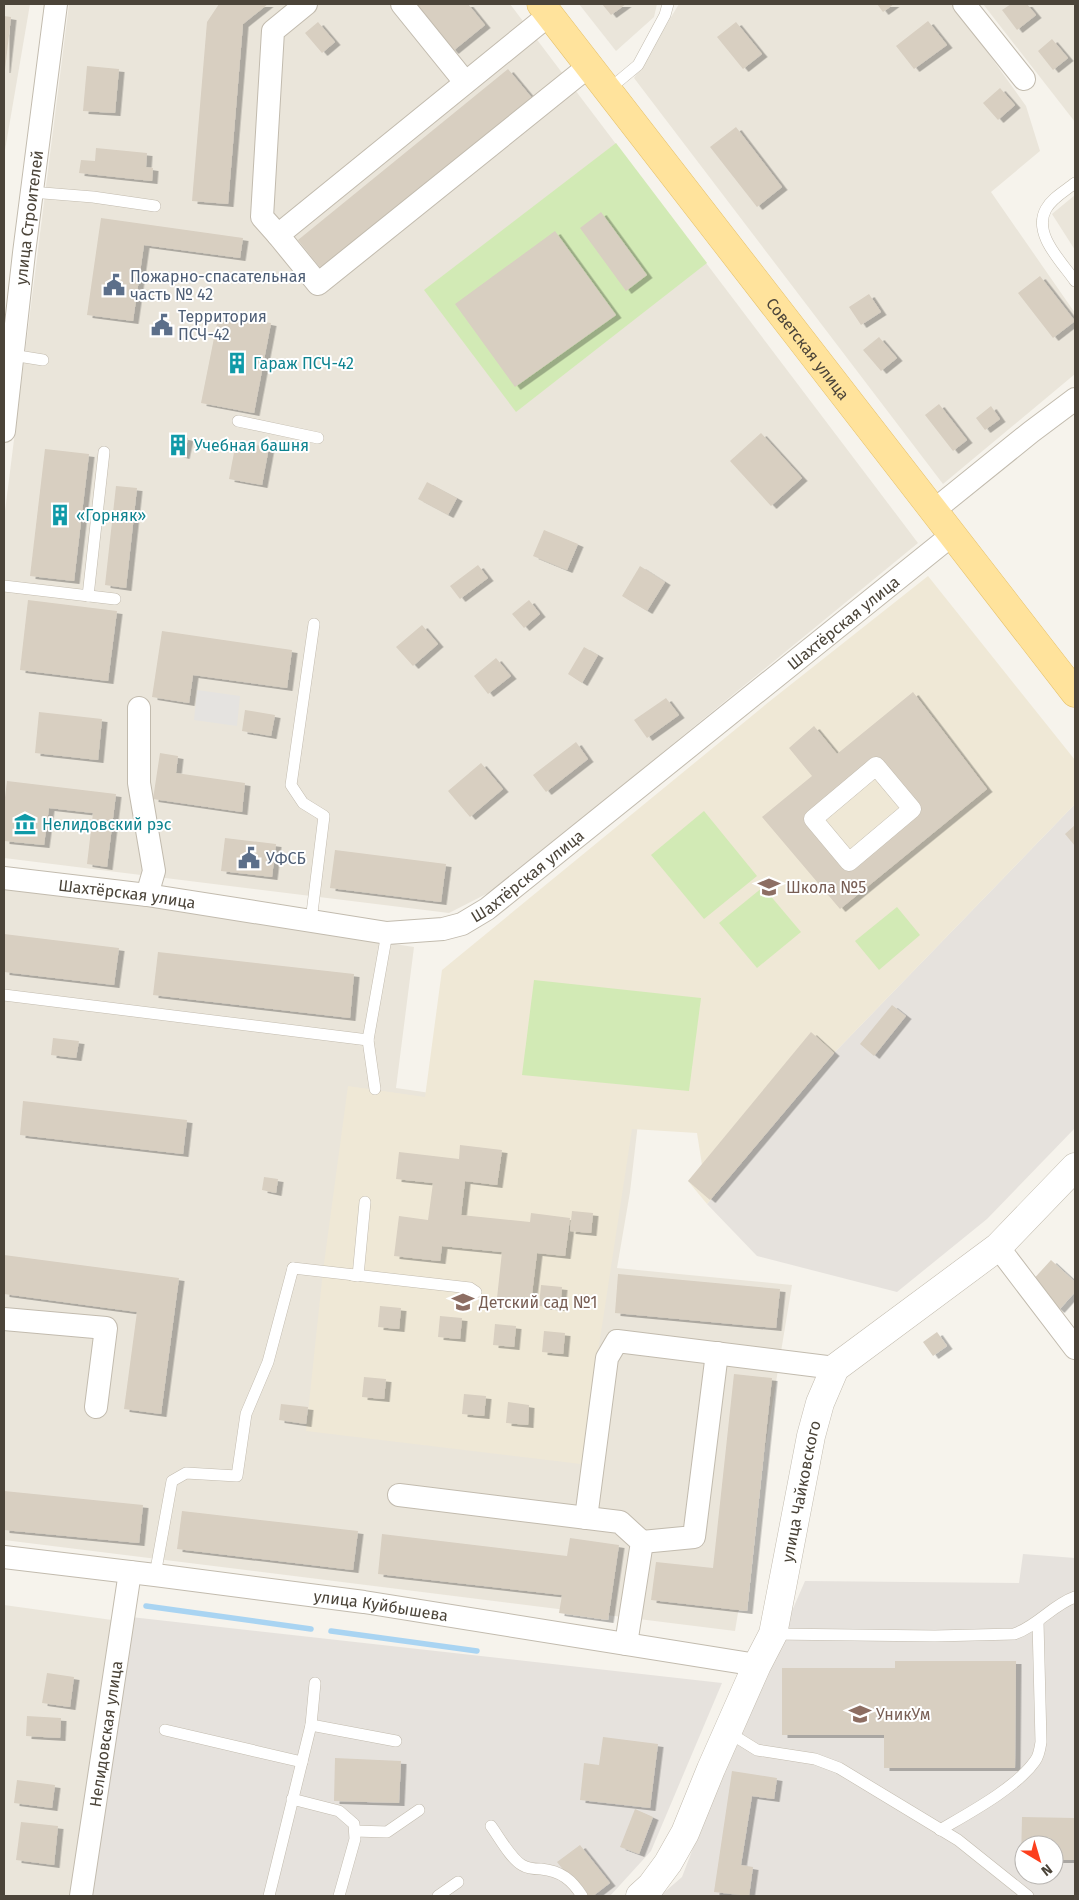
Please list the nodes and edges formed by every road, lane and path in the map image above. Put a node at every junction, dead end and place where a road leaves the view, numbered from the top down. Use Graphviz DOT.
graph roads {
  1 [pos="56,4"];
  2 [pos="306,4"];
  3 [pos="402,4"];
  4 [pos="668,4"];
  5 [pos="964,4"];
  6 [pos="545,9"];
  7 [pos="589,66"];
  8 [pos="1024,79"];
  9 [pos="466,82"];
  10 [pos="608,90"];
  11 [pos="1075,184"];
  12 [pos="31,192"];
  13 [pos="155,206"];
  14 [pos="278,235"];
  15 [pos="14,252"];
  16 [pos="1075,281"];
  17 [pos="12,355"];
  18 [pos="43,360"];
  19 [pos="1075,399"];
  20 [pos="238,421"];
  21 [pos="4,431"];
  22 [pos="318,438"];
  23 [pos="104,452"];
  24 [pos="933,512"];
  25 [pos="952,535"];
  26 [pos="4,586"];
  27 [pos="88,596"];
  28 [pos="115,599"];
  29 [pos="314,624"];
  30 [pos="1075,693"];
  31 [pos="139,708"];
  32 [pos="912,809"];
  33 [pos="4,878"];
  34 [pos="147,895"];
  35 [pos="311,921"];
  36 [pos="387,933"];
  37 [pos="4,994"];
  38 [pos="368,1040"];
  39 [pos="375,1089"];
  40 [pos="1075,1167"];
  41 [pos="365,1202"];
  42 [pos="998,1247"];
  43 [pos="358,1276"];
  44 [pos="476,1292"];
  45 [pos="4,1319"];
  46 [pos="1075,1348"];
  47 [pos="717,1353"];
  48 [pos="835,1368"];
  49 [pos="96,1407"];
  50 [pos="399,1495"];
  51 [pos="586,1518"];
  52 [pos="642,1542"];
  53 [pos="4,1557"];
  54 [pos="130,1572"];
  55 [pos="156,1575"];
  56 [pos="1075,1597"];
  57 [pos="1038,1622"];
  58 [pos="772,1634"];
  59 [pos="626,1644"];
  60 [pos="757,1665"];
  61 [pos="316,1683"];
  62 [pos="311,1725"];
  63 [pos="165,1730"];
  64 [pos="728,1732"];
  65 [pos="396,1741"];
  66 [pos="302,1762"];
  67 [pos="292,1799"];
  68 [pos="419,1810"];
  69 [pos="491,1826"];
  70 [pos="940,1830"];
  71 [pos="355,1831"];
  72 [pos="458,1882"];
  73 [pos="81,1896"];
  74 [pos="269,1896"];
  75 [pos="339,1896"];
  76 [pos="438,1896"];
  77 [pos="582,1896"];
  78 [pos="640,1896"];
  79 [pos="1028,1896"];
  1 -- 12 [label="street, улица Строителей"];
  2 -- 14 [label="street"];
  3 -- 9 [label="street"];
  4 -- 10 [label="lane"];
  5 -- 8 [label="street"];
  6 -- 7 [label="main road, Советская улица"];
  6 -- 9 [label="street"];
  7 -- 10 [label="main road, Советская улица"];
  7 -- 14 [label="street"];
  9 -- 14 [label="street"];
  10 -- 24 [label="main road, Советская улица"];
  11 -- 16 [label="lane"];
  12 -- 13 [label="lane"];
  12 -- 15 [label="street, улица Строителей"];
  15 -- 17 [label="street, улица Строителей"];
  17 -- 18 [label="lane"];
  17 -- 21 [label="street, улица Строителей"];
  19 -- 24 [label="street"];
  20 -- 22 [label="lane"];
  23 -- 27 [label="lane"];
  24 -- 25 [label="main road, Советская улица"];
  25 -- 30 [label="main road, Советская улица"];
  25 -- 36 [label="street, Шахтёрская улица"];
  26 -- 27 [label="lane"];
  27 -- 28 [label="lane"];
  29 -- 35 [label="lane"];
  31 -- 34 [label="street"];
  32 -- 32 [label="street"];
  33 -- 34 [label="street, Шахтёрская улица"];
  34 -- 35 [label="street, Шахтёрская улица"];
  35 -- 36 [label="street, Шахтёрская улица"];
  36 -- 38 [label="lane"];
  37 -- 38 [label="lane"];
  38 -- 39 [label="lane"];
  40 -- 42 [label="street"];
  41 -- 43 [label="lane"];
  42 -- 46 [label="street"];
  42 -- 48 [label="street"];
  43 -- 44 [label="lane"];
  43 -- 55 [label="lane"];
  45 -- 49 [label="street"];
  47 -- 48 [label="street"];
  47 -- 51 [label="street"];
  47 -- 52 [label="street"];
  48 -- 58 [label="street, улица Чайковского"];
  50 -- 51 [label="street"];
  51 -- 52 [label="street"];
  52 -- 59 [label="street"];
  53 -- 54 [label="street, улица Куйбышева"];
  54 -- 55 [label="street, улица Куйбышева"];
  54 -- 73 [label="street, Нелидовская улица"];
  55 -- 59 [label="street, улица Куйбышева"];
  56 -- 57 [label="lane"];
  57 -- 58 [label="lane"];
  57 -- 70 [label="lane"];
  58 -- 60 [label="street, улица Чайковского"];
  59 -- 60 [label="street, улица Куйбышева"];
  60 -- 64 [label="street, улица Чайковского"];
  61 -- 62 [label="lane"];
  62 -- 65 [label="lane"];
  62 -- 66 [label="lane"];
  63 -- 66 [label="lane"];
  64 -- 70 [label="lane"];
  64 -- 78 [label="street, улица Чайковского"];
  66 -- 67 [label="lane"];
  67 -- 71 [label="lane"];
  67 -- 74 [label="lane"];
  68 -- 71 [label="lane"];
  69 -- 77 [label="lane"];
  70 -- 79 [label="lane"];
  71 -- 75 [label="lane"];
  72 -- 76 [label="lane"];
}
